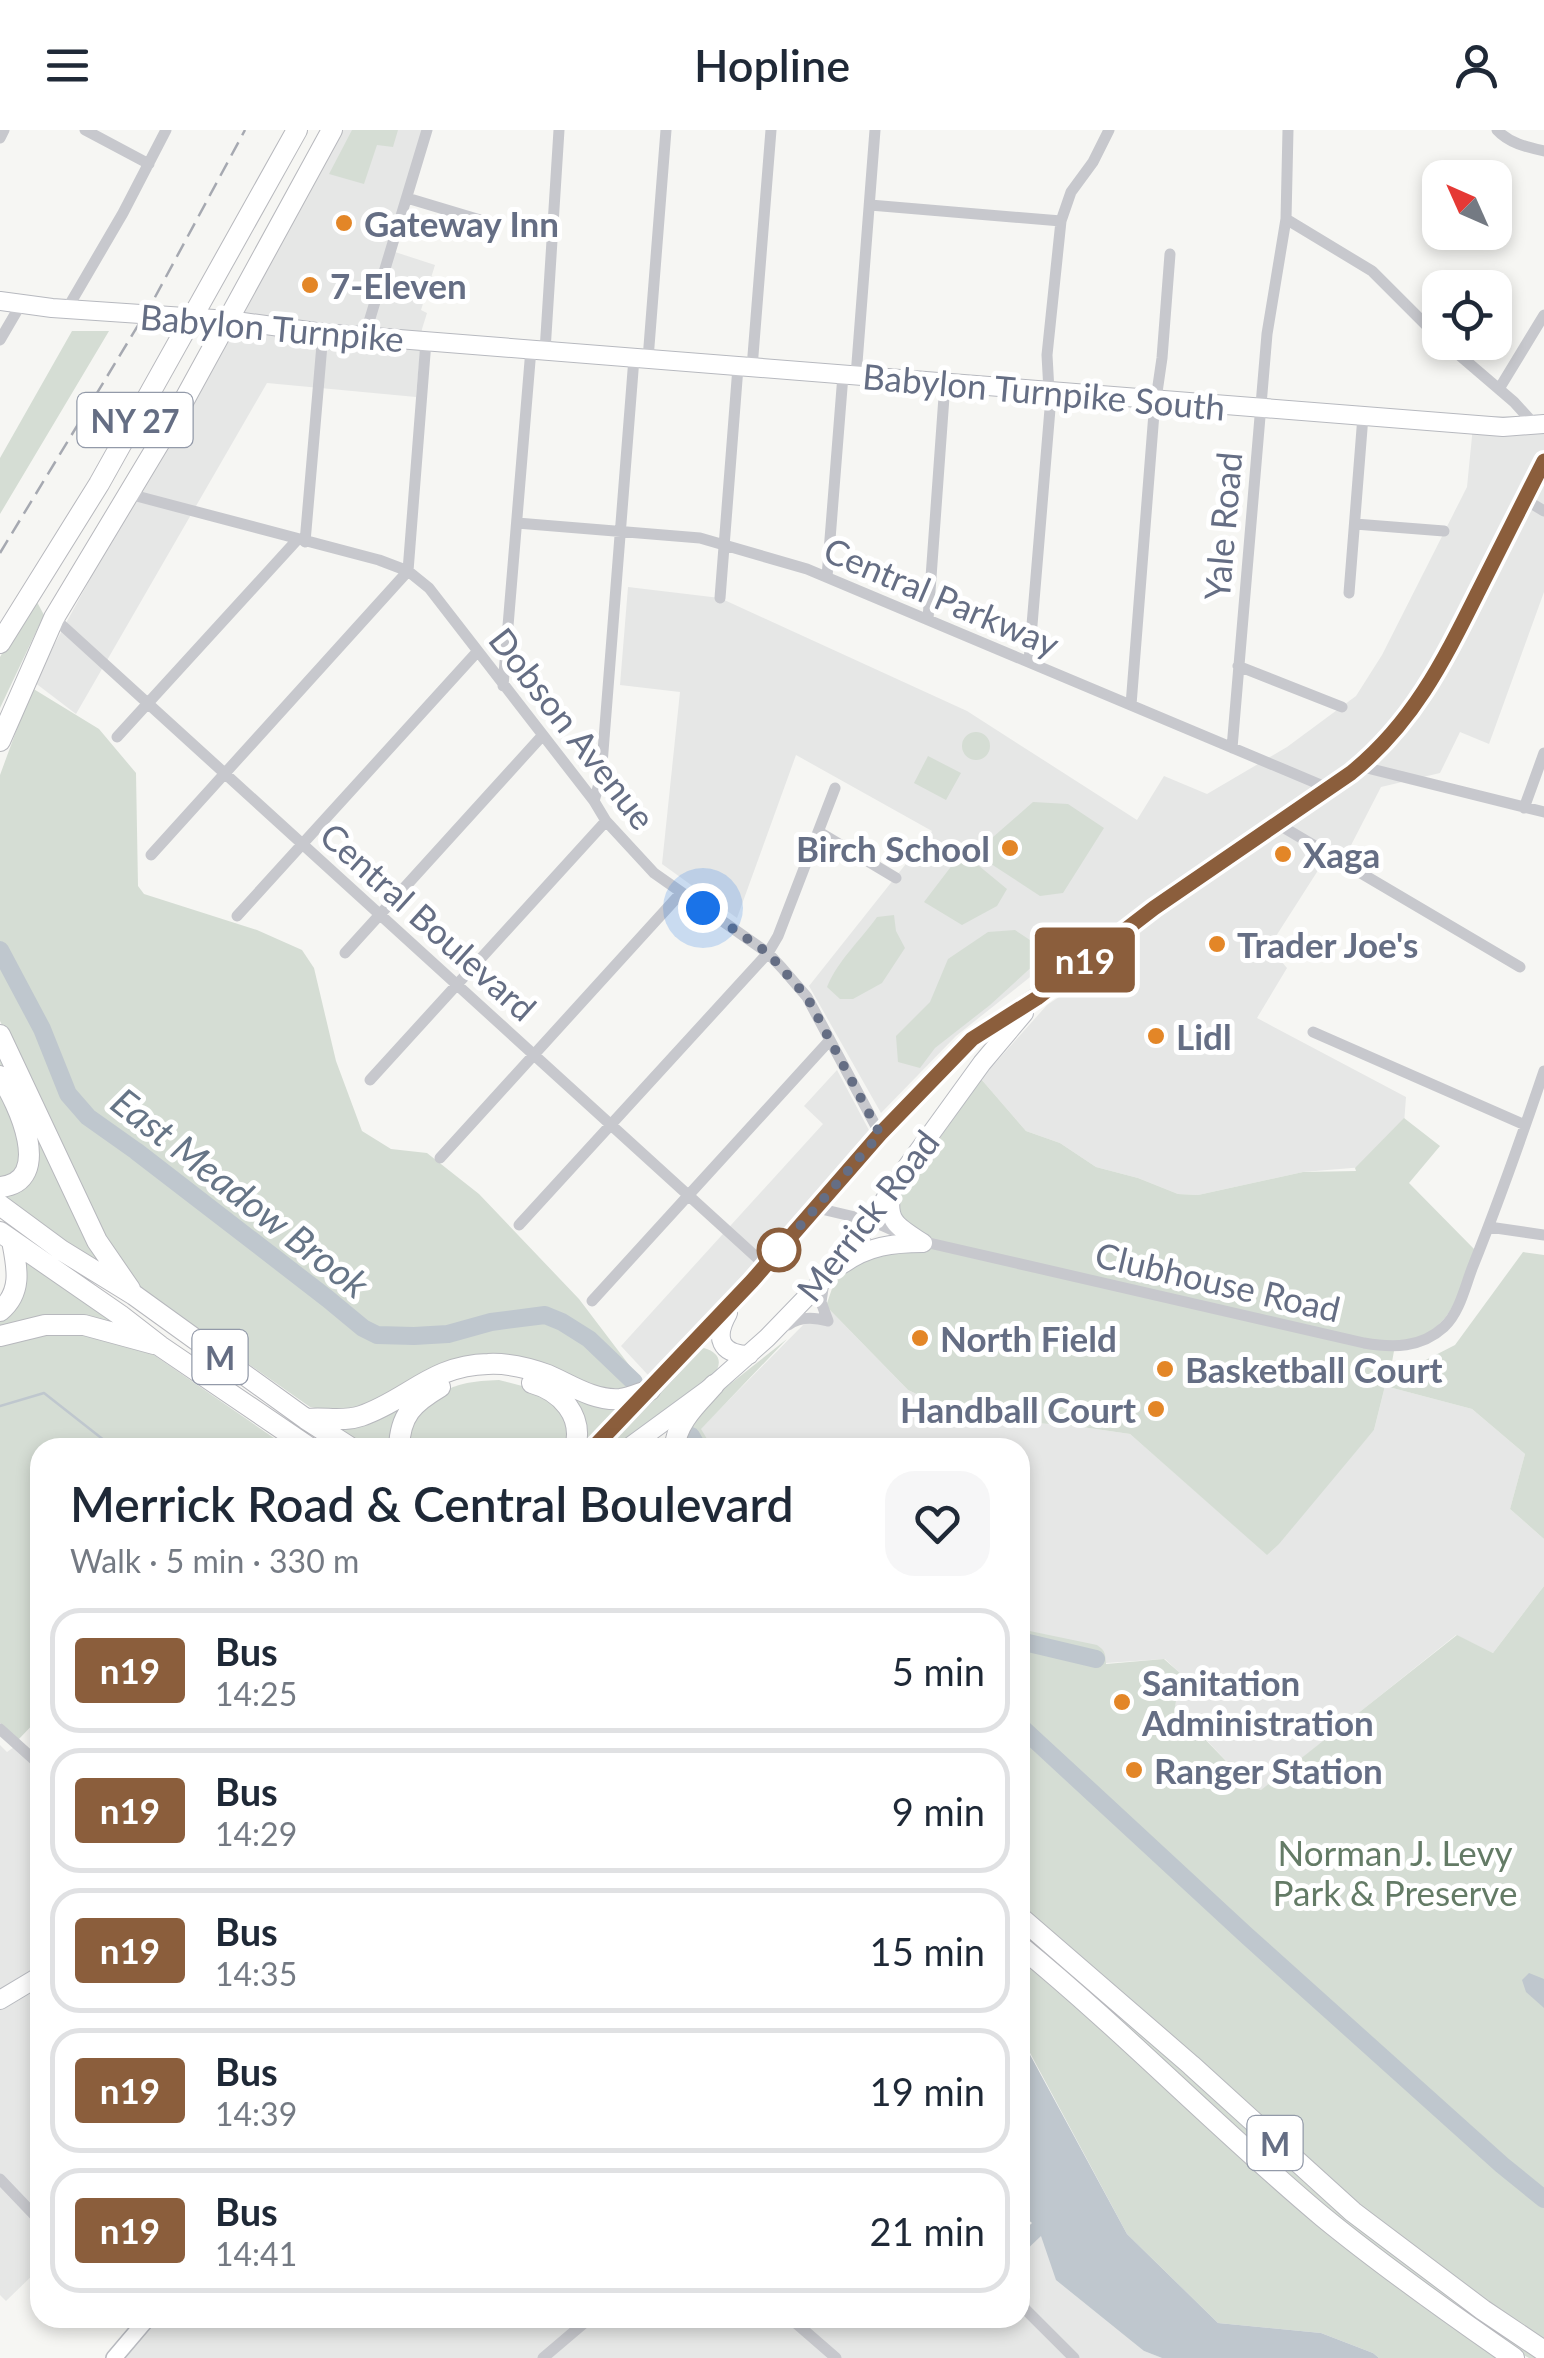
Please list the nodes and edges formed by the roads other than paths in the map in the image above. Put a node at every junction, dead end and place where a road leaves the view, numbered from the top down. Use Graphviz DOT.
graph roads {
  1 [pos="4,130"];
  2 [pos="84,130"];
  3 [pos="166,130"];
  4 [pos="297,130"];
  5 [pos="332,130"];
  6 [pos="426,130"];
  7 [pos="540,130"];
  8 [pos="666,130"];
  9 [pos="770,130"];
  10 [pos="876,130"];
  11 [pos="1109,130"];
  12 [pos="1288,130"];
  13 [pos="1496,130"];
  14 [pos="558,133"];
  15 [pos="0,138"];
  16 [pos="1544,151"];
  17 [pos="149,164"];
  18 [pos="407,198"];
  19 [pos="870,205"];
  20 [pos="1286,219"];
  21 [pos="1061,221"];
  22 [pos="487,222"];
  23 [pos="1170,254"];
  24 [pos="0,301"];
  25 [pos="21,304"];
  26 [pos="67,309"];
  27 [pos="1544,315"];
  28 [pos="192,318"];
  29 [pos="229,320"];
  30 [pos="1422,321"];
  31 [pos="322,333"];
  32 [pos="365,335"];
  33 [pos="0,340"];
  34 [pos="426,341"];
  35 [pos="538,350"];
  36 [pos="641,359"];
  37 [pos="1465,360"];
  38 [pos="745,367"];
  39 [pos="850,375"];
  40 [pos="945,383"];
  41 [pos="1499,389"];
  42 [pos="1048,391"];
  43 [pos="1156,400"];
  44 [pos="1261,408"];
  45 [pos="1363,416"];
  46 [pos="1539,424"];
  47 [pos="1544,461"];
  48 [pos="128,494"];
  49 [pos="1524,500"];
  50 [pos="1544,510"];
  51 [pos="516,523"];
  52 [pos="1354,524"];
  53 [pos="1444,531"];
  54 [pos="620,532"];
  55 [pos="302,541"];
  56 [pos="724,546"];
  57 [pos="54,555"];
  58 [pos="408,571"];
  59 [pos="827,577"];
  60 [pos="1349,593"];
  61 [pos="720,598"];
  62 [pos="54,618"];
  63 [pos="928,619"];
  64 [pos="0,643"];
  65 [pos="477,652"];
  66 [pos="1029,662"];
  67 [pos="1238,666"];
  68 [pos="503,686"];
  69 [pos="148,702"];
  70 [pos="1131,705"];
  71 [pos="1342,707"];
  72 [pos="117,736"];
  73 [pos="542,736"];
  74 [pos="0,740"];
  75 [pos="1232,748"];
  76 [pos="1544,753"];
  77 [pos="1358,766"];
  78 [pos="226,773"];
  79 [pos="835,788"];
  80 [pos="1328,788"];
  81 [pos="594,802"];
  82 [pos="1524,808"];
  83 [pos="1544,812"];
  84 [pos="606,821"];
  85 [pos="1276,824"];
  86 [pos="820,832"];
  87 [pos="303,843"];
  88 [pos="151,855"];
  89 [pos="896,878"];
  90 [pos="682,893"];
  91 [pos="380,914"];
  92 [pos="237,916"];
  93 [pos="344,953"];
  94 [pos="768,953"];
  95 [pos="1520,966"];
  96 [pos="457,984"];
  97 [pos="1037,998"];
  98 [pos="1313,1032"];
  99 [pos="0,1034"];
  100 [pos="830,1040"];
  101 [pos="534,1054"];
  102 [pos="1544,1070"];
  103 [pos="0,1076"];
  104 [pos="370,1080"];
  105 [pos="916,1097"];
  106 [pos="940,1120"];
  107 [pos="612,1124"];
  108 [pos="1525,1125"];
  109 [pos="880,1134"];
  110 [pos="440,1158"];
  111 [pos="0,1186"];
  112 [pos="892,1186"];
  113 [pos="688,1195"];
  114 [pos="0,1205"];
  115 [pos="817,1208"];
  116 [pos="872,1221"];
  117 [pos="520,1225"];
  118 [pos="1488,1227"];
  119 [pos="1544,1235"];
  120 [pos="6,1236"];
  121 [pos="923,1243"];
  122 [pos="766,1266"];
  123 [pos="827,1276"];
  124 [pos="752,1281"];
  125 [pos="134,1295"];
  126 [pos="592,1301"];
  127 [pos="0,1310"];
  128 [pos="0,1336"];
  129 [pos="767,1338"];
  130 [pos="160,1346"];
  131 [pos="683,1354"];
  132 [pos="749,1354"];
  133 [pos="714,1385"];
  134 [pos="650,1390"];
  135 [pos="306,1418"];
  136 [pos="293,1438"];
  137 [pos="336,1438"];
  138 [pos="400,1438"];
  139 [pos="577,1438"];
  140 [pos="603,1438"];
  141 [pos="642,1438"];
  142 [pos="676,1438"];
  143 [pos="0,1729"];
  144 [pos="30,1756"];
  145 [pos="1030,1926"];
  146 [pos="1030,1955"];
  147 [pos="30,1982"];
  148 [pos="0,2000"];
  149 [pos="0,2180"];
  150 [pos="30,2211"];
  151 [pos="1030,2314"];
  152 [pos="135,2328"];
  153 [pos="578,2328"];
  154 [pos="802,2328"];
  155 [pos="1544,2351"];
  156 [pos="114,2358"];
  157 [pos="543,2358"];
  158 [pos="836,2358"];
  159 [pos="1074,2358"];
  160 [pos="1514,2358"];
  1 -- 15 [label="street"];
  2 -- 17 [label="street"];
  3 -- 17 [label="street"];
  4 -- 28 [label="highway, NY 27"];
  5 -- 29 [label="highway, NY 27"];
  6 -- 18 [label="street"];
  7 -- 14 [label="street"];
  8 -- 36 [label="street"];
  9 -- 38 [label="street"];
  10 -- 19 [label="street"];
  11 -- 21 [label="street"];
  12 -- 20 [label="street, Yale Road"];
  13 -- 16 [label="street"];
  14 -- 35 [label="street"];
  17 -- 26 [label="street"];
  18 -- 22 [label="street"];
  18 -- 32 [label="street"];
  19 -- 21 [label="street"];
  19 -- 39 [label="street"];
  20 -- 30 [label="street"];
  20 -- 44 [label="street, Yale Road"];
  21 -- 42 [label="street"];
  23 -- 43 [label="street"];
  24 -- 25 [label="main road, Babylon Turnpike"];
  25 -- 26 [label="main road, Babylon Turnpike"];
  25 -- 33 [label="street"];
  26 -- 28 [label="main road, Babylon Turnpike"];
  27 -- 41 [label="street"];
  28 -- 29 [label="main road, Babylon Turnpike"];
  28 -- 57 [label="highway, NY 27"];
  29 -- 31 [label="main road, Babylon Turnpike"];
  29 -- 48 [label="highway, NY 27"];
  31 -- 32 [label="main road, Babylon Turnpike"];
  31 -- 55 [label="street"];
  32 -- 34 [label="main road, Babylon Turnpike"];
  34 -- 35 [label="main road, Babylon Turnpike"];
  34 -- 58 [label="street"];
  35 -- 36 [label="main road, Babylon Turnpike South"];
  35 -- 51 [label="street"];
  36 -- 38 [label="main road, Babylon Turnpike South"];
  36 -- 54 [label="street"];
  37 -- 41 [label="street"];
  38 -- 39 [label="main road, Babylon Turnpike South"];
  38 -- 56 [label="street"];
  39 -- 40 [label="main road, Babylon Turnpike South"];
  39 -- 59 [label="street"];
  40 -- 42 [label="main road, Babylon Turnpike South"];
  40 -- 63 [label="street"];
  41 -- 46 [label="street"];
  42 -- 43 [label="main road, Babylon Turnpike South"];
  42 -- 66 [label="street"];
  43 -- 44 [label="main road, Babylon Turnpike South"];
  43 -- 70 [label="street"];
  44 -- 45 [label="main road, Babylon Turnpike South"];
  44 -- 67 [label="street, Yale Road"];
  45 -- 46 [label="main road, Babylon Turnpike South"];
  45 -- 52 [label="street"];
  47 -- 49 [label="main road, Merrick Road"];
  48 -- 55 [label="street, Dobson Avenue"];
  48 -- 62 [label="highway, NY 27"];
  49 -- 50 [label="street"];
  49 -- 77 [label="main road, Merrick Road"];
  51 -- 54 [label="street, Central Parkway"];
  51 -- 68 [label="street"];
  52 -- 53 [label="street"];
  52 -- 60 [label="street"];
  54 -- 56 [label="street, Central Parkway"];
  54 -- 81 [label="street"];
  55 -- 58 [label="street, Dobson Avenue"];
  55 -- 69 [label="street"];
  56 -- 59 [label="street, Central Parkway"];
  56 -- 61 [label="street"];
  57 -- 62 [label="highway"];
  57 -- 64 [label="highway, NY 27"];
  58 -- 65 [label="street, Dobson Avenue"];
  58 -- 78 [label="street"];
  59 -- 63 [label="street, Central Parkway"];
  62 -- 69 [label="street, Central Boulevard"];
  62 -- 74 [label="highway, NY 27"];
  63 -- 66 [label="street, Central Parkway"];
  65 -- 68 [label="street, Dobson Avenue"];
  65 -- 87 [label="street"];
  66 -- 70 [label="street, Central Parkway"];
  67 -- 71 [label="street"];
  67 -- 75 [label="street, Yale Road"];
  68 -- 73 [label="street, Dobson Avenue"];
  69 -- 72 [label="street"];
  69 -- 78 [label="street, Central Boulevard"];
  70 -- 75 [label="street, Central Parkway"];
  73 -- 81 [label="street, Dobson Avenue"];
  73 -- 91 [label="street"];
  75 -- 80 [label="street, Central Parkway"];
  76 -- 82 [label="street"];
  77 -- 80 [label="main road, Merrick Road"];
  77 -- 82 [label="street"];
  78 -- 87 [label="street, Central Boulevard"];
  78 -- 88 [label="street"];
  79 -- 86 [label="street"];
  80 -- 85 [label="main road, Merrick Road"];
  81 -- 84 [label="street, Dobson Avenue"];
  82 -- 83 [label="street"];
  84 -- 90 [label="street, Dobson Avenue"];
  84 -- 96 [label="street"];
  85 -- 95 [label="street"];
  85 -- 97 [label="main road, Merrick Road"];
  86 -- 89 [label="street"];
  86 -- 94 [label="street"];
  87 -- 91 [label="street, Central Boulevard"];
  87 -- 92 [label="street"];
  90 -- 94 [label="street, Dobson Avenue"];
  90 -- 101 [label="street"];
  91 -- 93 [label="street"];
  91 -- 96 [label="street, Central Boulevard"];
  94 -- 100 [label="street, Dobson Avenue"];
  94 -- 107 [label="street"];
  96 -- 101 [label="street, Central Boulevard"];
  96 -- 104 [label="street"];
  97 -- 105 [label="main road, Merrick Road"];
  97 -- 106 [label="main road, Merrick Road"];
  98 -- 108 [label="street"];
  99 -- 125 [label="highway"];
  100 -- 109 [label="street, Dobson Avenue"];
  100 -- 113 [label="street"];
  101 -- 107 [label="street, Central Boulevard"];
  101 -- 110 [label="street"];
  102 -- 108 [label="street, Clubhouse Road"];
  103 -- 111 [label="highway"];
  105 -- 106 [label="main road"];
  105 -- 109 [label="main road, Merrick Road"];
  106 -- 112 [label="main road, Merrick Road"];
  107 -- 113 [label="street, Central Boulevard"];
  107 -- 117 [label="street"];
  108 -- 118 [label="street, Clubhouse Road"];
  109 -- 115 [label="main road, Merrick Road"];
  112 -- 116 [label="main road, Merrick Road"];
  112 -- 121 [label="main road"];
  113 -- 122 [label="street, Central Boulevard"];
  113 -- 126 [label="street"];
  114 -- 125 [label="highway, M"];
  115 -- 116 [label="street, Clubhouse Road"];
  115 -- 122 [label="main road, Merrick Road"];
  116 -- 121 [label="street, Clubhouse Road"];
  116 -- 123 [label="main road, Merrick Road"];
  118 -- 119 [label="street"];
  118 -- 121 [label="street, Clubhouse Road"];
  120 -- 127 [label="highway"];
  120 -- 130 [label="highway, M"];
  121 -- 123 [label="main road"];
  122 -- 124 [label="main road, Merrick Road"];
  123 -- 129 [label="main road, Merrick Road"];
  123 -- 129 [label="street"];
  124 -- 131 [label="main road, Merrick Road"];
  124 -- 132 [label="main road"];
  125 -- 135 [label="highway, M"];
  128 -- 130 [label="highway"];
  129 -- 132 [label="main road, Merrick Road"];
  130 -- 136 [label="highway, M"];
  131 -- 133 [label="main road"];
  131 -- 134 [label="main road, Merrick Road"];
  132 -- 133 [label="main road, Merrick Road"];
  133 -- 141 [label="main road, Merrick Road"];
  133 -- 142 [label="highway"];
  134 -- 135 [label="highway"];
  134 -- 140 [label="main road, Merrick Road"];
  135 -- 137 [label="highway, M"];
  138 -- 139 [label="highway"];
  143 -- 144 [label="street"];
  145 -- 155 [label="highway, M"];
  146 -- 160 [label="highway, M"];
  147 -- 148 [label="main road"];
  149 -- 150 [label="street"];
  151 -- 159 [label="street"];
  152 -- 156 [label="main road"];
  153 -- 157 [label="street"];
  154 -- 158 [label="street"];
}
